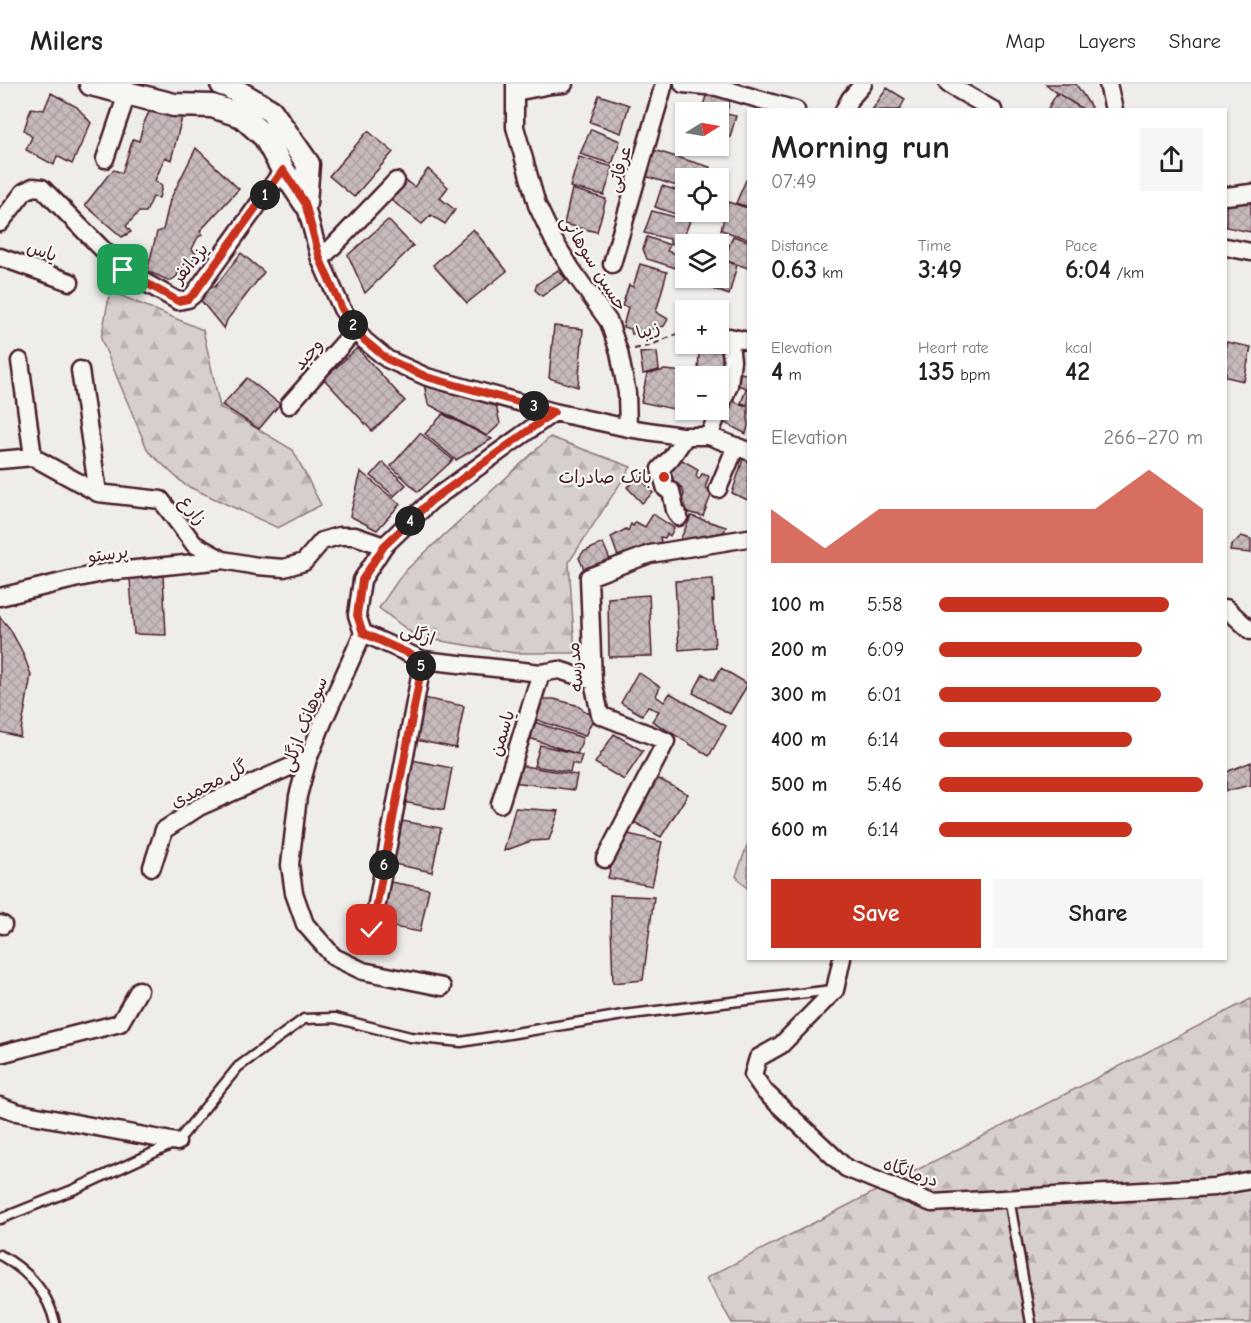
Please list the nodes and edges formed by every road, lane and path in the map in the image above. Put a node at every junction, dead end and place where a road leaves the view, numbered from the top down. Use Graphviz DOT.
graph roads {
  1 [pos="91,84"];
  2 [pos="222,84"];
  3 [pos="564,84"];
  4 [pos="664,84"];
  5 [pos="683,84"];
  6 [pos="863,84"];
  7 [pos="948,84"];
  8 [pos="1108,84"];
  9 [pos="515,88"];
  10 [pos="127,94"];
  11 [pos="789,108"];
  12 [pos="845,108"];
  13 [pos="990,108"];
  14 [pos="1114,108"];
  15 [pos="105,159"];
  16 [pos="283,170"];
  17 [pos="396,181"];
  18 [pos="1251,193"];
  19 [pos="1227,196"];
  20 [pos="305,203"];
  21 [pos="0,223"];
  22 [pos="1227,247"];
  23 [pos="1251,252"];
  24 [pos="0,258"];
  25 [pos="320,260"];
  26 [pos="612,264"];
  27 [pos="70,282"];
  28 [pos="356,329"];
  29 [pos="675,335"];
  30 [pos="747,341"];
  31 [pos="619,352"];
  32 [pos="20,360"];
  33 [pos="80,370"];
  34 [pos="289,405"];
  35 [pos="554,412"];
  36 [pos="628,428"];
  37 [pos="686,436"];
  38 [pos="709,436"];
  39 [pos="742,449"];
  40 [pos="33,457"];
  41 [pos="0,460"];
  42 [pos="718,489"];
  43 [pos="98,493"];
  44 [pos="679,517"];
  45 [pos="747,538"];
  46 [pos="384,546"];
  47 [pos="223,560"];
  48 [pos="0,597"];
  49 [pos="1227,609"];
  50 [pos="1251,631"];
  51 [pos="363,633"];
  52 [pos="423,660"];
  53 [pos="541,673"];
  54 [pos="593,681"];
  55 [pos="308,759"];
  56 [pos="500,804"];
  57 [pos="605,859"];
  58 [pos="152,867"];
  59 [pos="372,930"];
  60 [pos="842,960"];
  61 [pos="442,987"];
  62 [pos="139,990"];
  63 [pos="835,990"];
  64 [pos="0,1054"];
  65 [pos="0,1106"];
  66 [pos="177,1142"];
  67 [pos="1251,1180"];
  68 [pos="1009,1198"];
  69 [pos="0,1219"];
  70 [pos="0,1255"];
  71 [pos="55,1323"];
  72 [pos="1031,1323"];
  1 -- 10 [label="main road"];
  2 -- 20 [label="main road"];
  3 -- 9 [label="street"];
  4 -- 26 [label="street, عرفاتی"];
  5 -- 11 [label="street"];
  6 -- 12 [label="street"];
  7 -- 13 [label="street"];
  8 -- 14 [label="street"];
  9 -- 31 [label="street, حسین سوهانی"];
  10 -- 15 [label="street"];
  10 -- 16 [label="main road"];
  16 -- 20 [label="main road"];
  16 -- 21 [label="street, یزدانفر"];
  17 -- 25 [label="street"];
  18 -- 19 [label="street"];
  20 -- 25 [label="street"];
  22 -- 23 [label="street"];
  24 -- 27 [label="street, یاس"];
  25 -- 28 [label="street"];
  28 -- 34 [label="street, وحید"];
  28 -- 35 [label="street"];
  29 -- 31 [label="path, زیبا"];
  30 -- 38 [label="street"];
  31 -- 36 [label="street, حسین سوهانی"];
  32 -- 40 [label="street"];
  33 -- 43 [label="street"];
  35 -- 36 [label="street"];
  35 -- 46 [label="street"];
  36 -- 37 [label="street"];
  37 -- 38 [label="street"];
  37 -- 44 [label="street"];
  38 -- 39 [label="street"];
  39 -- 42 [label="street"];
  40 -- 41 [label="street"];
  40 -- 43 [label="street, زارع"];
  43 -- 47 [label="street, زارع"];
  45 -- 54 [label="street, مدرسه"];
  46 -- 47 [label="street, زارع"];
  46 -- 51 [label="street"];
  47 -- 48 [label="street, پرستو"];
  49 -- 50 [label="street"];
  51 -- 52 [label="street, ازگلی"];
  51 -- 55 [label="street, سوهانک ازگلی"];
  52 -- 53 [label="street, ازگلی"];
  52 -- 59 [label="street"];
  53 -- 54 [label="street, ازگلی"];
  53 -- 56 [label="street, یاسمن"];
  54 -- 57 [label="street, مدرسه"];
  55 -- 58 [label="street, گل محمدی"];
  55 -- 61 [label="street, سوهانک ازگلی"];
  60 -- 63 [label="street"];
  62 -- 64 [label="street"];
  63 -- 66 [label="lane"];
  63 -- 68 [label="street, درمانگاه"];
  65 -- 66 [label="street"];
  66 -- 69 [label="lane"];
  67 -- 68 [label="street, درمانگاه"];
  68 -- 72 [label="lane"];
  70 -- 71 [label="lane"];
}
